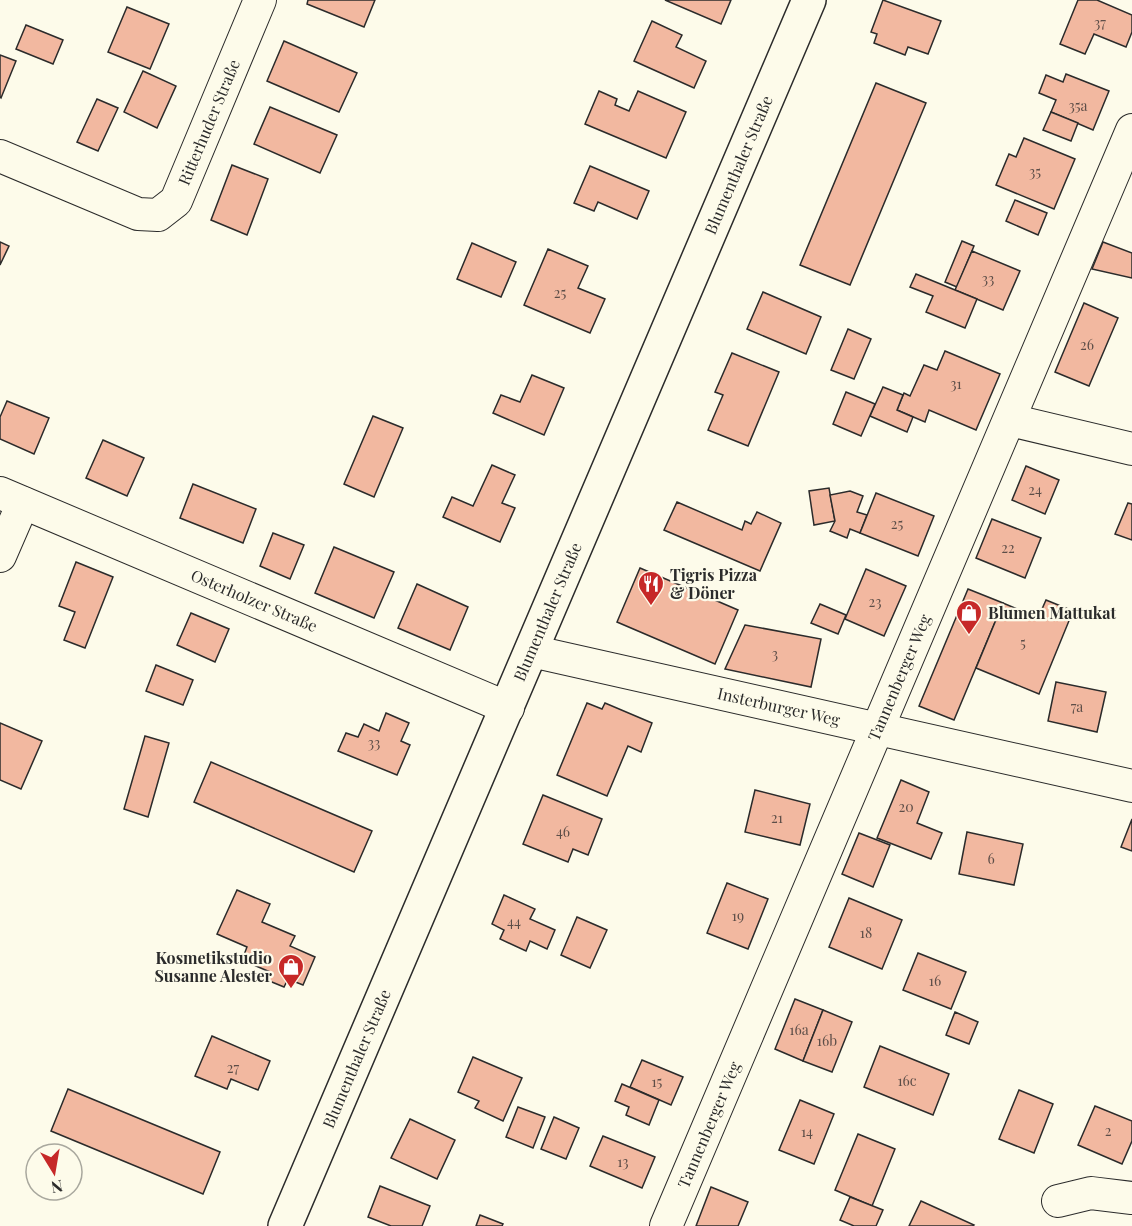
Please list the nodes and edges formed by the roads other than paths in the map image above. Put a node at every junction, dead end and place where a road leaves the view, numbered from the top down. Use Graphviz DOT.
graph roads {
  1 [pos="260,0"];
  2 [pos="809,0"];
  3 [pos="1132,130"];
  4 [pos="0,156"];
  5 [pos="1010,420"];
  6 [pos="1132,449"];
  7 [pos="12,498"];
  8 [pos="0,556"];
  9 [pos="531,651"];
  10 [pos="508,708"];
  11 [pos="877,728"];
  12 [pos="1132,786"];
  13 [pos="1132,1198"];
  14 [pos="1058,1201"];
  15 [pos="285,1226"];
  16 [pos="666,1226"];
  1 -- 4 [label="street, Ritterhuder Straße"];
  2 -- 9 [label="main road, Blumenthaler Straße"];
  3 -- 5 [label="street, Tannenberger Weg"];
  5 -- 6 [label="street"];
  5 -- 11 [label="street, Tannenberger Weg"];
  7 -- 8 [label="street"];
  7 -- 10 [label="street, Osterholzer Straße"];
  9 -- 10 [label="main road, Blumenthaler Straße"];
  9 -- 11 [label="street, Insterburger Weg"];
  10 -- 15 [label="main road, Blumenthaler Straße"];
  11 -- 12 [label="street, Insterburger Weg"];
  11 -- 16 [label="street, Tannenberger Weg"];
  13 -- 14 [label="street"];
}
